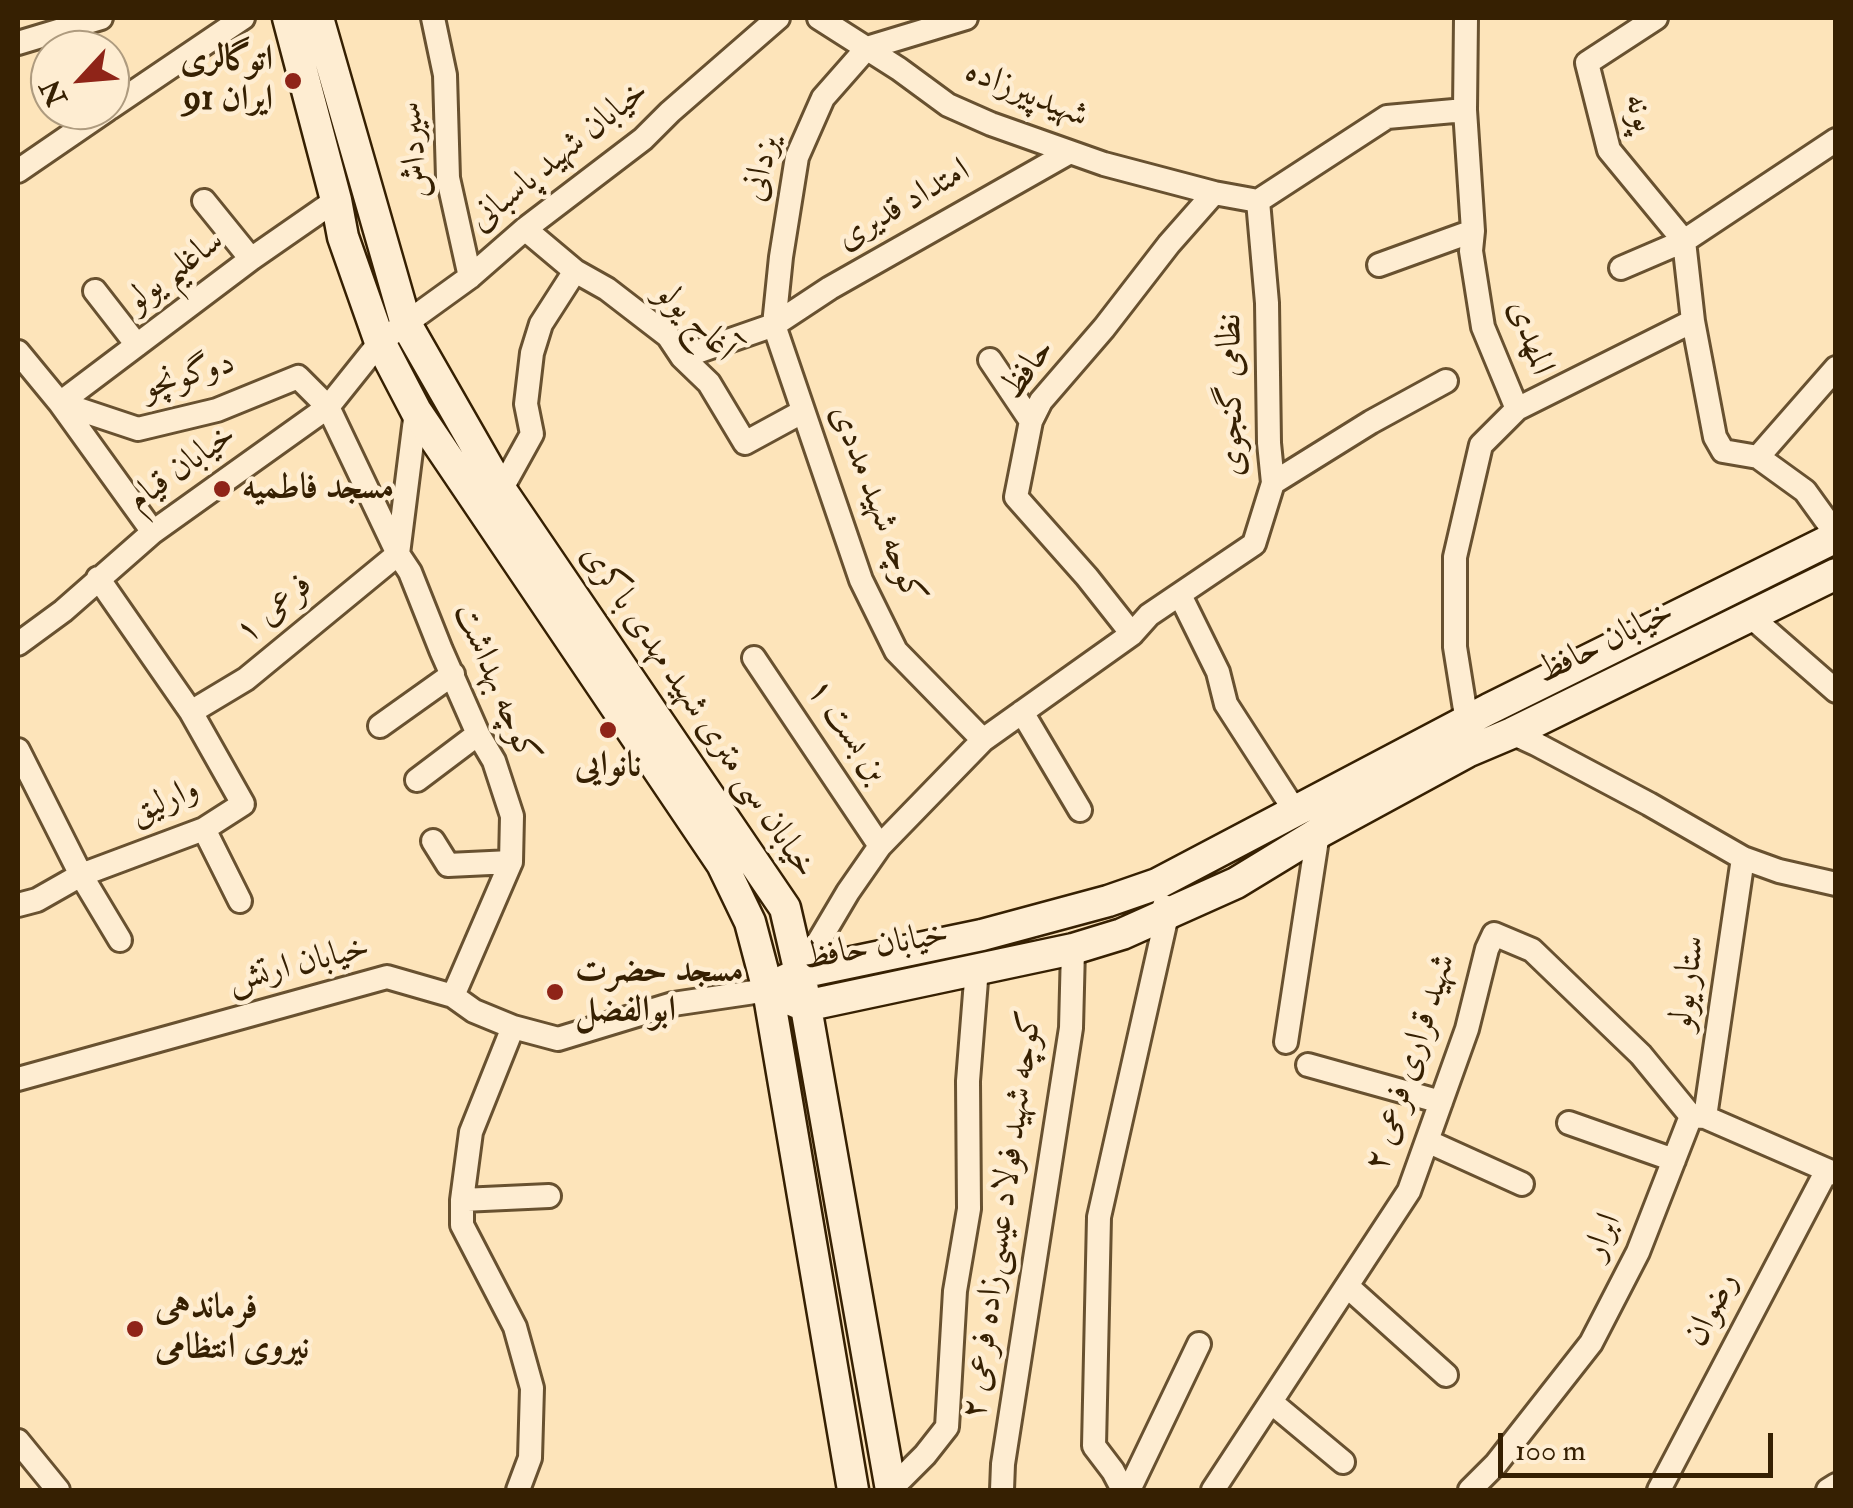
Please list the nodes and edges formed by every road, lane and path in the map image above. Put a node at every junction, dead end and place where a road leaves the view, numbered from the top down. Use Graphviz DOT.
graph roads {
  1 [pos="101,18"];
  2 [pos="243,18"];
  3 [pos="288,18"];
  4 [pos="318,18"];
  5 [pos="432,18"];
  6 [pos="778,18"];
  7 [pos="820,18"];
  8 [pos="966,18"];
  9 [pos="1466,18"];
  10 [pos="1656,18"];
  11 [pos="18,43"];
  12 [pos="867,48"];
  13 [pos="130,95"];
  14 [pos="1465,110"];
  15 [pos="79,130"];
  16 [pos="1836,140"];
  17 [pos="1070,152"];
  18 [pos="18,172"];
  19 [pos="1214,193"];
  20 [pos="336,200"];
  21 [pos="204,201"];
  22 [pos="1258,201"];
  23 [pos="525,229"];
  24 [pos="1473,231"];
  25 [pos="1684,242"];
  26 [pos="251,259"];
  27 [pos="1379,265"];
  28 [pos="1621,268"];
  29 [pos="574,272"];
  30 [pos="470,277"];
  31 [pos="96,291"];
  32 [pos="1693,321"];
  33 [pos="406,324"];
  34 [pos="774,325"];
  35 [pos="380,342"];
  36 [pos="138,345"];
  37 [pos="18,352"];
  38 [pos="682,356"];
  39 [pos="990,360"];
  40 [pos="1836,368"];
  41 [pos="1446,381"];
  42 [pos="60,402"];
  43 [pos="328,407"];
  44 [pos="1517,409"];
  45 [pos="416,411"];
  46 [pos="802,412"];
  47 [pos="1031,421"];
  48 [pos="1758,457"];
  49 [pos="1273,483"];
  50 [pos="501,490"];
  51 [pos="153,532"];
  52 [pos="1836,536"];
  53 [pos="398,554"];
  54 [pos="1836,574"];
  55 [pos="98,578"];
  56 [pos="1180,594"];
  57 [pos="1750,615"];
  58 [pos="1132,634"];
  59 [pos="1620,642"];
  60 [pos="18,644"];
  61 [pos="754,658"];
  62 [pos="1637,670"];
  63 [pos="453,674"];
  64 [pos="1836,692"];
  65 [pos="191,712"];
  66 [pos="1022,712"];
  67 [pos="1467,722"];
  68 [pos="380,726"];
  69 [pos="1512,733"];
  70 [pos="478,734"];
  71 [pos="983,740"];
  72 [pos="18,750"];
  73 [pos="417,780"];
  74 [pos="1080,810"];
  75 [pos="1295,811"];
  76 [pos="204,829"];
  77 [pos="1318,833"];
  78 [pos="434,841"];
  79 [pos="880,846"];
  80 [pos="1743,858"];
  81 [pos="511,862"];
  82 [pos="81,874"];
  83 [pos="1157,884"];
  84 [pos="1836,884"];
  85 [pos="240,902"];
  86 [pos="18,905"];
  87 [pos="1167,915"];
  88 [pos="120,940"];
  89 [pos="1074,949"];
  90 [pos="977,968"];
  91 [pos="800,972"];
  92 [pos="768,990"];
  93 [pos="453,996"];
  94 [pos="805,1006"];
  95 [pos="512,1027"];
  96 [pos="1286,1042"];
  97 [pos="1308,1065"];
  98 [pos="18,1079"];
  99 [pos="1441,1102"];
  100 [pos="1698,1116"];
  101 [pos="1568,1123"];
  102 [pos="1427,1142"];
  103 [pos="1674,1160"];
  104 [pos="1831,1172"];
  105 [pos="1522,1184"];
  106 [pos="549,1196"];
  107 [pos="462,1200"];
  108 [pos="1347,1286"];
  109 [pos="1199,1344"];
  110 [pos="1446,1375"];
  111 [pos="1271,1402"];
  112 [pos="18,1441"];
  113 [pos="1343,1462"];
  114 [pos="1836,1485"];
  115 [pos="58,1490"];
  116 [pos="518,1490"];
  117 [pos="853,1490"];
  118 [pos="891,1490"];
  119 [pos="1002,1490"];
  120 [pos="1126,1490"];
  121 [pos="1213,1490"];
  122 [pos="1470,1490"];
  123 [pos="1659,1490"];
  124 [pos="1828,1490"];
  1 -- 11 [label="street"];
  2 -- 13 [label="street"];
  3 -- 20 [label="main road, خیابان سی متری شهید مهدی باکری"];
  4 -- 33 [label="main road, خیابان سی متری شهید مهدی باکری"];
  5 -- 30 [label="street, سیرداش"];
  6 -- 23 [label="street, خیابان شهید پاسبانی"];
  7 -- 12 [label="street"];
  8 -- 12 [label="street, شهیدپیرزاده"];
  9 -- 14 [label="street, المهدی"];
  10 -- 25 [label="street, پونه"];
  12 -- 17 [label="street, شهیدپیرزاده"];
  12 -- 34 [label="street, یزدانی"];
  14 -- 22 [label="street"];
  14 -- 24 [label="street, المهدی"];
  15 -- 18 [label="street"];
  16 -- 25 [label="street"];
  17 -- 19 [label="street, شهیدپیرزاده"];
  17 -- 34 [label="street, امتداد قدیری"];
  19 -- 22 [label="street"];
  19 -- 47 [label="street, حافظ"];
  20 -- 26 [label="street, ساغلیم یولو"];
  20 -- 35 [label="main road, خیابان سی متری شهید مهدی باکری"];
  21 -- 26 [label="street"];
  22 -- 49 [label="street, نظامی گنجوی"];
  23 -- 29 [label="street, آغاج یولو"];
  23 -- 30 [label="street, خیابان شهید پاسبانی"];
  24 -- 27 [label="street"];
  24 -- 44 [label="street, المهدی"];
  25 -- 28 [label="street"];
  25 -- 32 [label="street"];
  26 -- 36 [label="street, ساغلیم یولو"];
  29 -- 38 [label="street, آغاج یولو"];
  29 -- 50 [label="street"];
  30 -- 33 [label="street, خیابان شهید پاسبانی"];
  31 -- 36 [label="street"];
  32 -- 44 [label="street"];
  32 -- 48 [label="street"];
  33 -- 35 [label="street, خیابان شهید پاسبانی"];
  33 -- 50 [label="main road, خیابان سی متری شهید مهدی باکری"];
  34 -- 38 [label="street, امتداد قدیری"];
  34 -- 46 [label="street, کوچه شهید مددی"];
  35 -- 43 [label="street, خیابان قیام"];
  35 -- 45 [label="main road, خیابان سی متری شهید مهدی باکری"];
  36 -- 42 [label="street, ساغلیم یولو"];
  37 -- 42 [label="street"];
  38 -- 46 [label="street, آغاج یولو"];
  39 -- 47 [label="street"];
  40 -- 48 [label="street"];
  41 -- 49 [label="street"];
  42 -- 43 [label="street, دوگونچو"];
  42 -- 51 [label="street"];
  43 -- 51 [label="street, خیابان قیام"];
  43 -- 53 [label="street, کوچه بهداشت"];
  44 -- 67 [label="street, المهدی"];
  45 -- 53 [label="street"];
  45 -- 92 [label="main road, خیابان سی متری شهید مهدی باکری"];
  46 -- 71 [label="street, کوچه شهید مددی"];
  47 -- 58 [label="street, حافظ"];
  48 -- 52 [label="street"];
  49 -- 56 [label="street, نظامی گنجوی"];
  50 -- 91 [label="main road, خیابان سی متری شهید مهدی باکری"];
  51 -- 55 [label="street, خیابان قیام"];
  52 -- 59 [label="main road, خیابان حافظ"];
  53 -- 63 [label="street, کوچه بهداشت"];
  53 -- 65 [label="street, فرعی ۱"];
  54 -- 57 [label="main road, خیابان حافظ"];
  55 -- 60 [label="street, خیابان قیام"];
  55 -- 65 [label="street"];
  56 -- 58 [label="street, نظامی گنجوی"];
  56 -- 75 [label="street"];
  57 -- 62 [label="main road, خیابان حافظ"];
  57 -- 64 [label="street"];
  58 -- 66 [label="street, نظامی گنجوی"];
  59 -- 62 [label="street"];
  59 -- 67 [label="main road, خیابان حافظ"];
  61 -- 79 [label="street, بن بست ۱"];
  62 -- 69 [label="main road, خیابان حافظ"];
  63 -- 68 [label="street"];
  63 -- 70 [label="street, کوچه بهداشت"];
  65 -- 76 [label="street, وارلیق"];
  66 -- 71 [label="street, نظامی گنجوی"];
  66 -- 74 [label="street"];
  67 -- 75 [label="main road, خیابان حافظ"];
  69 -- 77 [label="main road, خیابان حافظ"];
  69 -- 80 [label="street"];
  70 -- 73 [label="street"];
  70 -- 81 [label="street, کوچه بهداشت"];
  71 -- 79 [label="street"];
  72 -- 82 [label="street"];
  75 -- 83 [label="main road, خیابان حافظ"];
  76 -- 82 [label="street, وارلیق"];
  76 -- 85 [label="street"];
  77 -- 87 [label="main road, خیابان حافظ"];
  77 -- 96 [label="street"];
  78 -- 81 [label="street"];
  79 -- 91 [label="street"];
  80 -- 84 [label="street"];
  80 -- 100 [label="street, ستار یولو"];
  81 -- 93 [label="street, کوچه بهداشت"];
  82 -- 86 [label="street, وارلیق"];
  82 -- 88 [label="street"];
  83 -- 87 [label="street"];
  83 -- 91 [label="main road, خیابان حافظ"];
  87 -- 89 [label="main road, خیابان حافظ"];
  87 -- 120 [label="street"];
  89 -- 90 [label="main road, خیابان حافظ"];
  89 -- 119 [label="street, کوچه شهید فولاد عیسی‌زاده فرعی ۲"];
  90 -- 94 [label="main road, خیابان حافظ"];
  90 -- 118 [label="street"];
  91 -- 92 [label="main road, خیابان حافظ"];
  91 -- 94 [label="main road, خیابان سی متری شهید مهدی باکری"];
  92 -- 94 [label="main road, خیابان حافظ"];
  92 -- 95 [label="street, خیابان ارتش"];
  92 -- 117 [label="main road, خیابان سی متری شهید مهدی باکری"];
  93 -- 95 [label="street, خیابان ارتش"];
  93 -- 98 [label="street, خیابان ارتش"];
  94 -- 118 [label="main road, خیابان سی متری شهید مهدی باکری"];
  95 -- 107 [label="street"];
  97 -- 99 [label="street"];
  99 -- 100 [label="street, شهید قراری فرعی ۲"];
  99 -- 102 [label="street, شهید قراری فرعی ۲"];
  100 -- 103 [label="street, ابرار"];
  100 -- 104 [label="street"];
  101 -- 103 [label="street"];
  102 -- 105 [label="street"];
  102 -- 108 [label="street, شهید قراری فرعی ۲"];
  103 -- 122 [label="street, ابرار"];
  104 -- 123 [label="street, رضوان"];
  106 -- 107 [label="street"];
  107 -- 116 [label="street"];
  108 -- 110 [label="street"];
  108 -- 111 [label="street, شهید قراری فرعی ۲"];
  109 -- 120 [label="street"];
  111 -- 113 [label="street"];
  111 -- 121 [label="street, شهید قراری فرعی ۲"];
  112 -- 115 [label="street"];
  114 -- 124 [label="street"];
}
